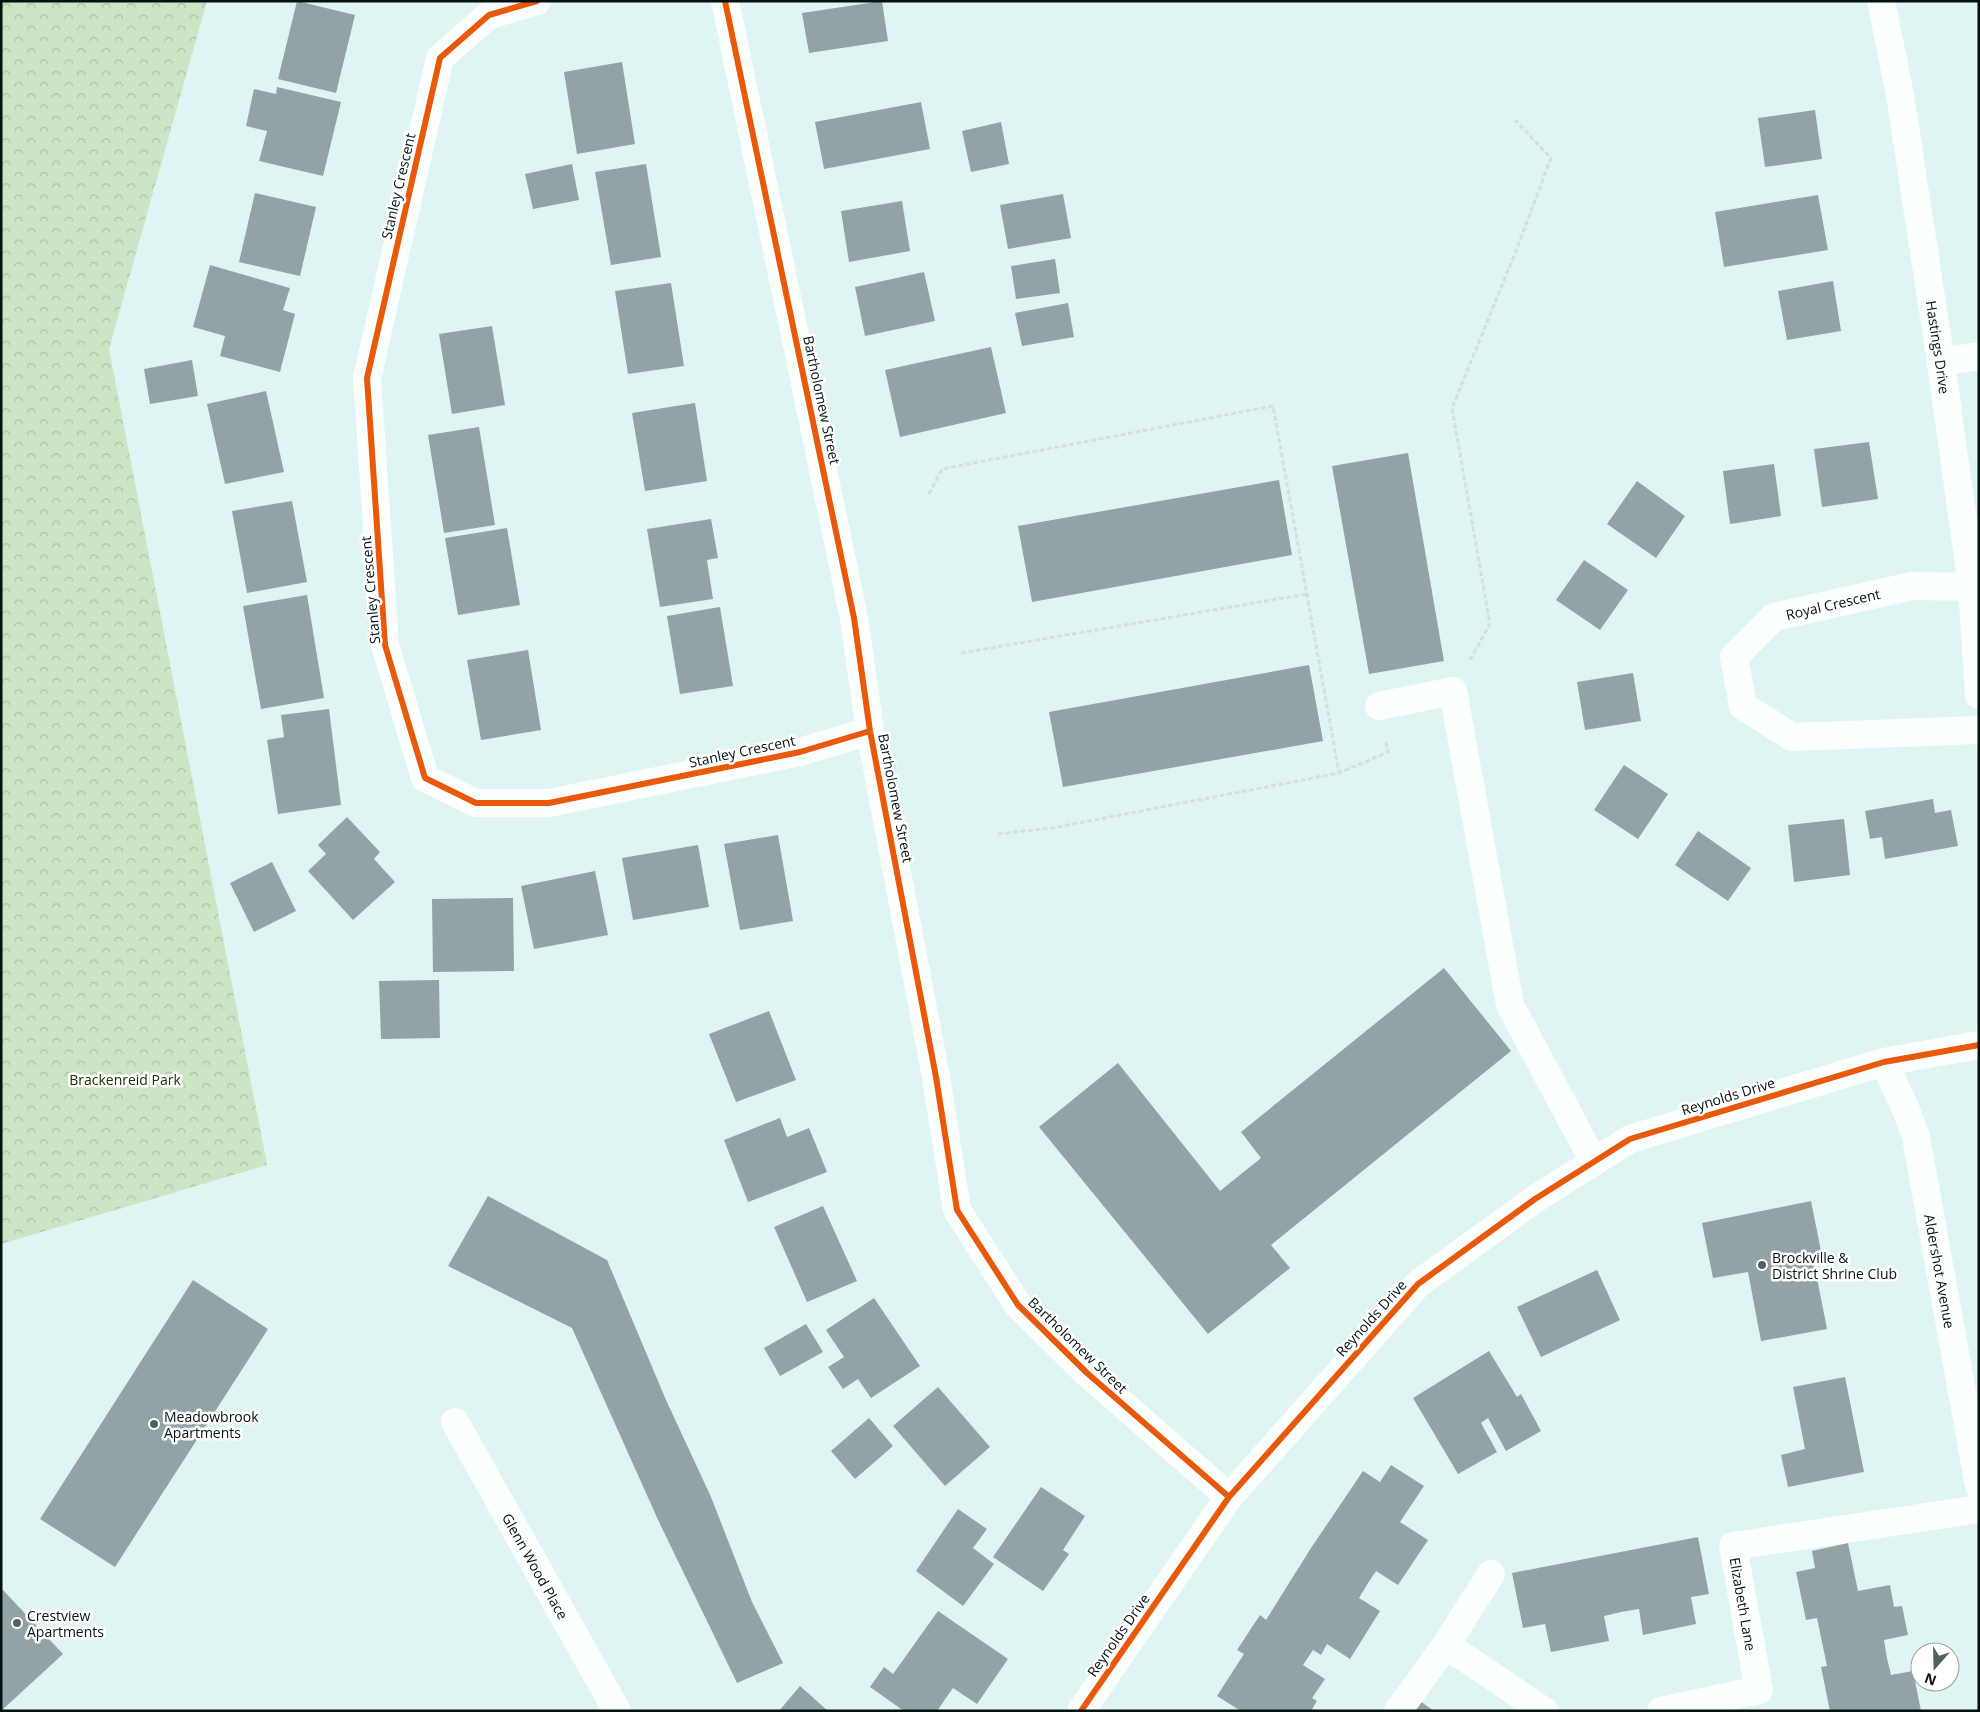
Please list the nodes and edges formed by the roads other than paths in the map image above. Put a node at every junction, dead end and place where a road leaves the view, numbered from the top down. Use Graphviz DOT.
graph roads {
  1 [pos="537,1"];
  2 [pos="725,1"];
  3 [pos="1881,1"];
  4 [pos="1979,356"];
  5 [pos="1942,362"];
  6 [pos="1972,587"];
  7 [pos="1979,695"];
  8 [pos="1379,706"];
  9 [pos="1979,730"];
  10 [pos="870,731"];
  11 [pos="1979,1045"];
  12 [pos="1884,1062"];
  13 [pos="1594,1162"];
  14 [pos="455,1422"];
  15 [pos="1979,1486"];
  16 [pos="1229,1497"];
  17 [pos="1979,1509"];
  18 [pos="1491,1574"];
  19 [pos="1446,1645"];
  20 [pos="617,1711"];
  21 [pos="1081,1711"];
  22 [pos="1398,1711"];
  23 [pos="1544,1711"];
  24 [pos="1661,1711"];
  1 -- 10 [label="street, Stanley Crescent"];
  2 -- 10 [label="street, Bartholomew Street"];
  3 -- 5 [label="street, Hastings Drive"];
  4 -- 5 [label="street"];
  5 -- 6 [label="street, Hastings Drive"];
  6 -- 7 [label="street, Hastings Drive"];
  6 -- 9 [label="street, Royal Crescent"];
  8 -- 13 [label="street"];
  10 -- 16 [label="street, Bartholomew Street"];
  11 -- 12 [label="street, Reynolds Drive"];
  12 -- 13 [label="street, Reynolds Drive"];
  12 -- 15 [label="street, Aldershot Avenue"];
  13 -- 16 [label="street, Reynolds Drive"];
  14 -- 20 [label="street, Glenn Wood Place"];
  16 -- 21 [label="street, Reynolds Drive"];
  17 -- 24 [label="street, Elizabeth Lane"];
  18 -- 19 [label="street"];
  19 -- 22 [label="street"];
  19 -- 23 [label="street"];
}
